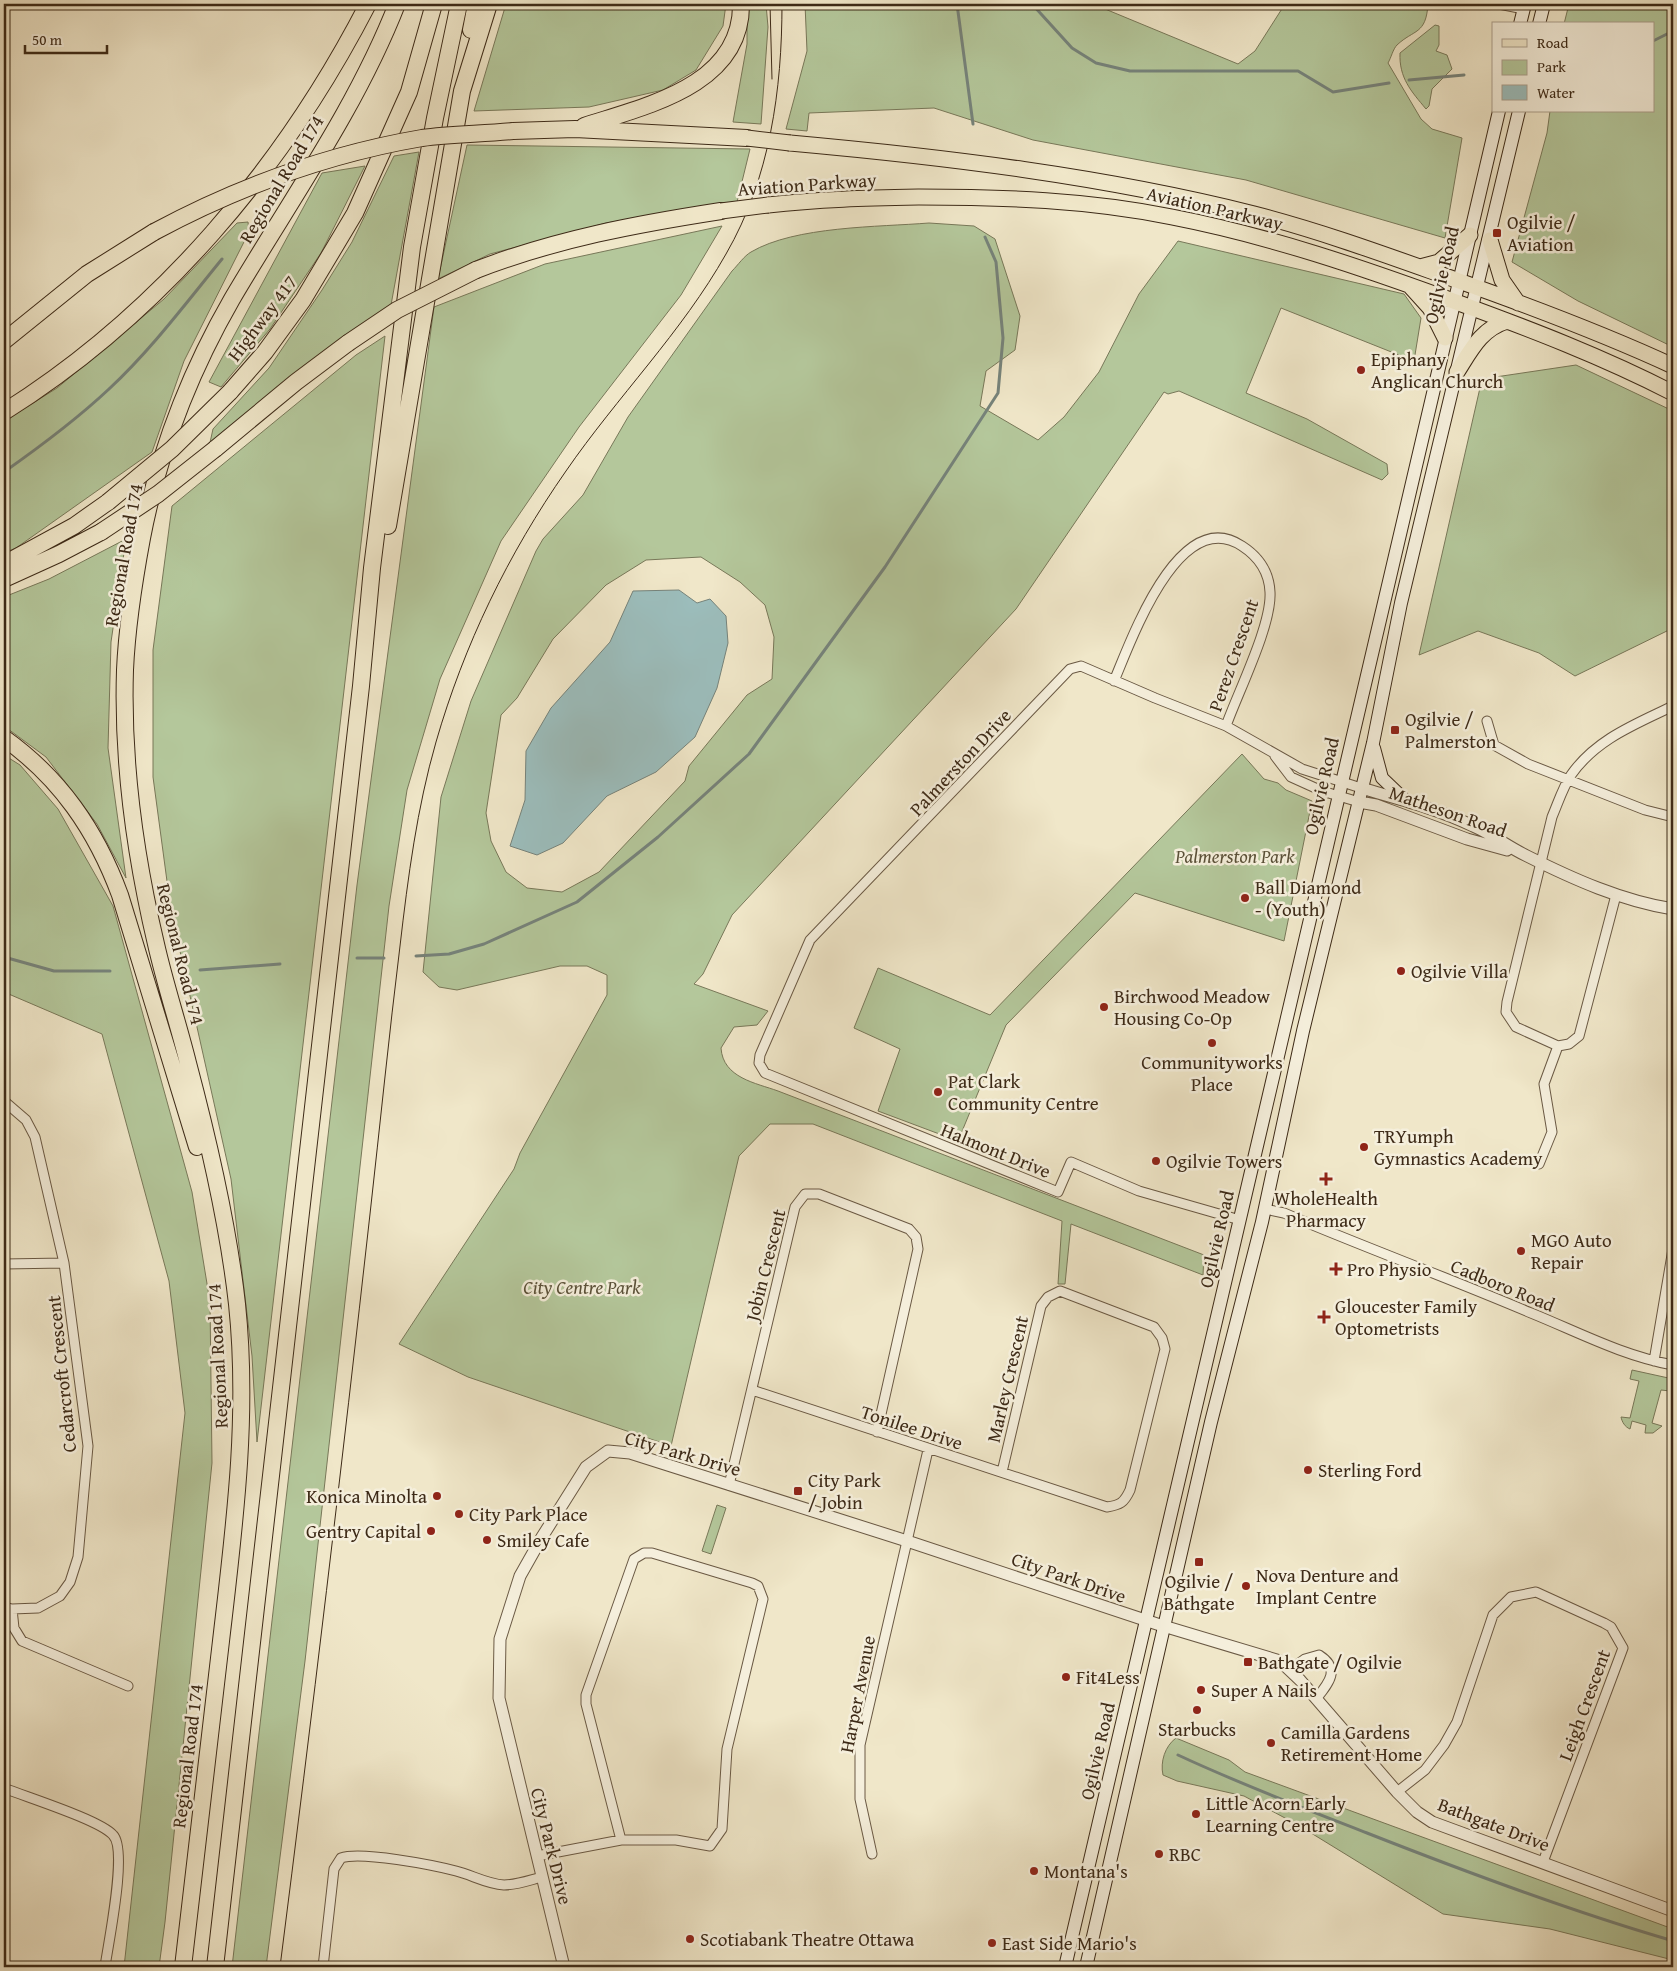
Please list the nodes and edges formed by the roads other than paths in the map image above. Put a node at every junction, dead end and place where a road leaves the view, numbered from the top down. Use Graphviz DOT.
graph roads {
  1 [pos="368,4"];
  2 [pos="397,4"];
  3 [pos="434,4"];
  4 [pos="458,4"];
  5 [pos="476,4"];
  6 [pos="489,4"];
  7 [pos="741,4"];
  8 [pos="1499,4"];
  9 [pos="1544,4"];
  10 [pos="1522,5"];
  11 [pos="1520,22"];
  12 [pos="1540,22"];
  13 [pos="466,71"];
  14 [pos="1499,112"];
  15 [pos="1519,112"];
  16 [pos="575,129"];
  17 [pos="746,138"];
  18 [pos="721,211"];
  19 [pos="1470,235"];
  20 [pos="1490,240"];
  21 [pos="1420,267"];
  22 [pos="1460,282"];
  23 [pos="1408,284"];
  24 [pos="1478,288"];
  25 [pos="1455,302"];
  26 [pos="1518,303"];
  27 [pos="1473,308"];
  28 [pos="1508,321"];
  29 [pos="1445,338"];
  30 [pos="4,341"];
  31 [pos="1673,366"];
  32 [pos="1457,372"];
  33 [pos="1673,393"];
  34 [pos="4,412"];
  35 [pos="4,564"];
  36 [pos="4,579"];
  37 [pos="1114,681"];
  38 [pos="361,686"];
  39 [pos="1673,706"];
  40 [pos="1487,721"];
  41 [pos="1226,726"];
  42 [pos="4,738"];
  43 [pos="1373,743"];
  44 [pos="1273,754"];
  45 [pos="1568,780"];
  46 [pos="1341,782"];
  47 [pos="1362,788"];
  48 [pos="1337,797"];
  49 [pos="1404,799"];
  50 [pos="1358,802"];
  51 [pos="1673,817"];
  52 [pos="1525,856"];
  53 [pos="1542,863"];
  54 [pos="1616,895"];
  55 [pos="1673,909"];
  56 [pos="1558,1046"];
  57 [pos="759,1063"];
  58 [pos="4,1101"];
  59 [pos="1539,1164"];
  60 [pos="1265,1208"];
  61 [pos="1240,1220"];
  62 [pos="1673,1249"];
  63 [pos="64,1263"];
  64 [pos="4,1264"];
  65 [pos="239,1325"];
  66 [pos="1654,1361"];
  67 [pos="1673,1365"];
  68 [pos="752,1390"];
  69 [pos="877,1432"];
  70 [pos="928,1450"];
  71 [pos="1002,1472"];
  72 [pos="730,1485"];
  73 [pos="1120,1504"];
  74 [pos="907,1541"];
  75 [pos="8,1608"];
  76 [pos="1147,1621"];
  77 [pos="1164,1626"];
  78 [pos="1290,1670"];
  79 [pos="128,1686"];
  80 [pos="1316,1699"];
  81 [pos="4,1788"];
  82 [pos="1397,1792"];
  83 [pos="621,1840"];
  84 [pos="872,1854"];
  85 [pos="537,1856"];
  86 [pos="1544,1862"];
  87 [pos="542,1877"];
  88 [pos="1673,1911"];
  89 [pos="105,1967"];
  90 [pos="184,1967"];
  91 [pos="215,1967"];
  92 [pos="323,1967"];
  93 [pos="564,1967"];
  94 [pos="1065,1967"];
  95 [pos="1086,1967"];
  1 -- 34 [label="highway"];
  2 -- 65 [label="highway, Regional Road 174"];
  3 -- 35 [label="highway, Highway 417, bridge"];
  4 -- 38 [label="highway"];
  5 -- 13 [label="highway"];
  6 -- 13 [label="highway"];
  7 -- 16 [label="highway"];
  8 -- 10 [label="street"];
  9 -- 12 [label="main road"];
  10 -- 11 [label="main road"];
  13 -- 38 [label="highway"];
  14 -- 19 [label="main road, Ogilvie Road"];
  15 -- 20 [label="main road, Ogilvie Road"];
  16 -- 17 [label="highway"];
  16 -- 30 [label="highway, bridge"];
  17 -- 21 [label="main road, Aviation Parkway, bridge"];
  18 -- 23 [label="main road, Aviation Parkway, bridge"];
  18 -- 36 [label="highway, bridge"];
  19 -- 21 [label="main road"];
  19 -- 22 [label="main road, Ogilvie Road"];
  20 -- 24 [label="main road, Ogilvie Road"];
  20 -- 26 [label="main road"];
  21 -- 22 [label="main road, Aviation Parkway"];
  22 -- 24 [label="main road, Aviation Parkway"];
  22 -- 25 [label="main road, Ogilvie Road"];
  23 -- 25 [label="main road, Aviation Parkway"];
  23 -- 29 [label="main road"];
  24 -- 26 [label="main road, Aviation Parkway"];
  24 -- 27 [label="main road, Ogilvie Road"];
  25 -- 27 [label="main road, Aviation Parkway"];
  25 -- 29 [label="main road, Ogilvie Road"];
  26 -- 31 [label="main road, Aviation Parkway"];
  27 -- 28 [label="main road, Aviation Parkway"];
  27 -- 32 [label="main road, Ogilvie Road"];
  28 -- 32 [label="main road"];
  28 -- 33 [label="main road, Aviation Parkway"];
  29 -- 46 [label="main road, Ogilvie Road"];
  32 -- 43 [label="main road, Ogilvie Road"];
  37 -- 41 [label="street, Palmerston Drive"];
  37 -- 41 [label="street, Perez Crescent"];
  37 -- 57 [label="street, Palmerston Drive"];
  38 -- 91 [label="highway"];
  39 -- 45 [label="street"];
  40 -- 45 [label="street"];
  41 -- 44 [label="street, Palmerston Drive"];
  42 -- 65 [label="highway"];
  43 -- 47 [label="main road, Ogilvie Road"];
  43 -- 49 [label="main road"];
  44 -- 46 [label="street, Palmerston Drive"];
  44 -- 48 [label="street, Palmerston Drive"];
  45 -- 51 [label="street"];
  45 -- 53 [label="street"];
  46 -- 47 [label="street, Palmerston Drive"];
  46 -- 48 [label="main road, Ogilvie Road"];
  47 -- 49 [label="street, Matheson Road"];
  47 -- 50 [label="main road, Ogilvie Road"];
  48 -- 50 [label="street, Palmerston Drive"];
  48 -- 61 [label="main road, Ogilvie Road"];
  49 -- 52 [label="street, Matheson Road"];
  50 -- 52 [label="street, Matheson Road"];
  50 -- 60 [label="main road, Ogilvie Road"];
  52 -- 53 [label="street, Matheson Road"];
  53 -- 54 [label="street, Matheson Road"];
  53 -- 56 [label="street"];
  54 -- 55 [label="street, Matheson Road"];
  54 -- 56 [label="street"];
  56 -- 59 [label="street"];
  57 -- 61 [label="street, Halmont Drive"];
  58 -- 63 [label="street, Cedarcroft Crescent"];
  60 -- 66 [label="street, Cadboro Road"];
  60 -- 77 [label="main road, Ogilvie Road"];
  61 -- 76 [label="main road, Ogilvie Road"];
  62 -- 66 [label="street"];
  63 -- 64 [label="street"];
  63 -- 75 [label="street, Cedarcroft Crescent"];
  65 -- 90 [label="highway, Regional Road 174"];
  66 -- 67 [label="street, Cadboro Road"];
  68 -- 69 [label="street, Tonilee Drive"];
  68 -- 69 [label="street, Jobin Crescent"];
  68 -- 72 [label="street, Jobin Crescent"];
  69 -- 70 [label="street, Tonilee Drive"];
  70 -- 71 [label="street, Tonilee Drive"];
  70 -- 74 [label="street, Harper Avenue"];
  71 -- 73 [label="street, Tonilee Drive"];
  71 -- 73 [label="street, Marley Crescent"];
  72 -- 74 [label="street, City Park Drive"];
  72 -- 85 [label="street, City Park Drive"];
  74 -- 76 [label="street, City Park Drive"];
  74 -- 84 [label="street, Harper Avenue"];
  75 -- 79 [label="street"];
  76 -- 77 [label="street, City Park Drive"];
  76 -- 94 [label="main road, Ogilvie Road"];
  77 -- 78 [label="street, Bathgate Drive"];
  77 -- 95 [label="main road, Ogilvie Road"];
  78 -- 80 [label="street, Bathgate Drive"];
  78 -- 80 [label="street"];
  80 -- 82 [label="street, Bathgate Drive"];
  81 -- 89 [label="street"];
  82 -- 86 [label="street, Bathgate Drive"];
  82 -- 86 [label="street, Leigh Crescent"];
  83 -- 83 [label="street"];
  83 -- 85 [label="street"];
  85 -- 87 [label="street, City Park Drive"];
  86 -- 88 [label="street, Bathgate Drive"];
  87 -- 92 [label="street"];
  87 -- 93 [label="street, City Park Drive"];
}
